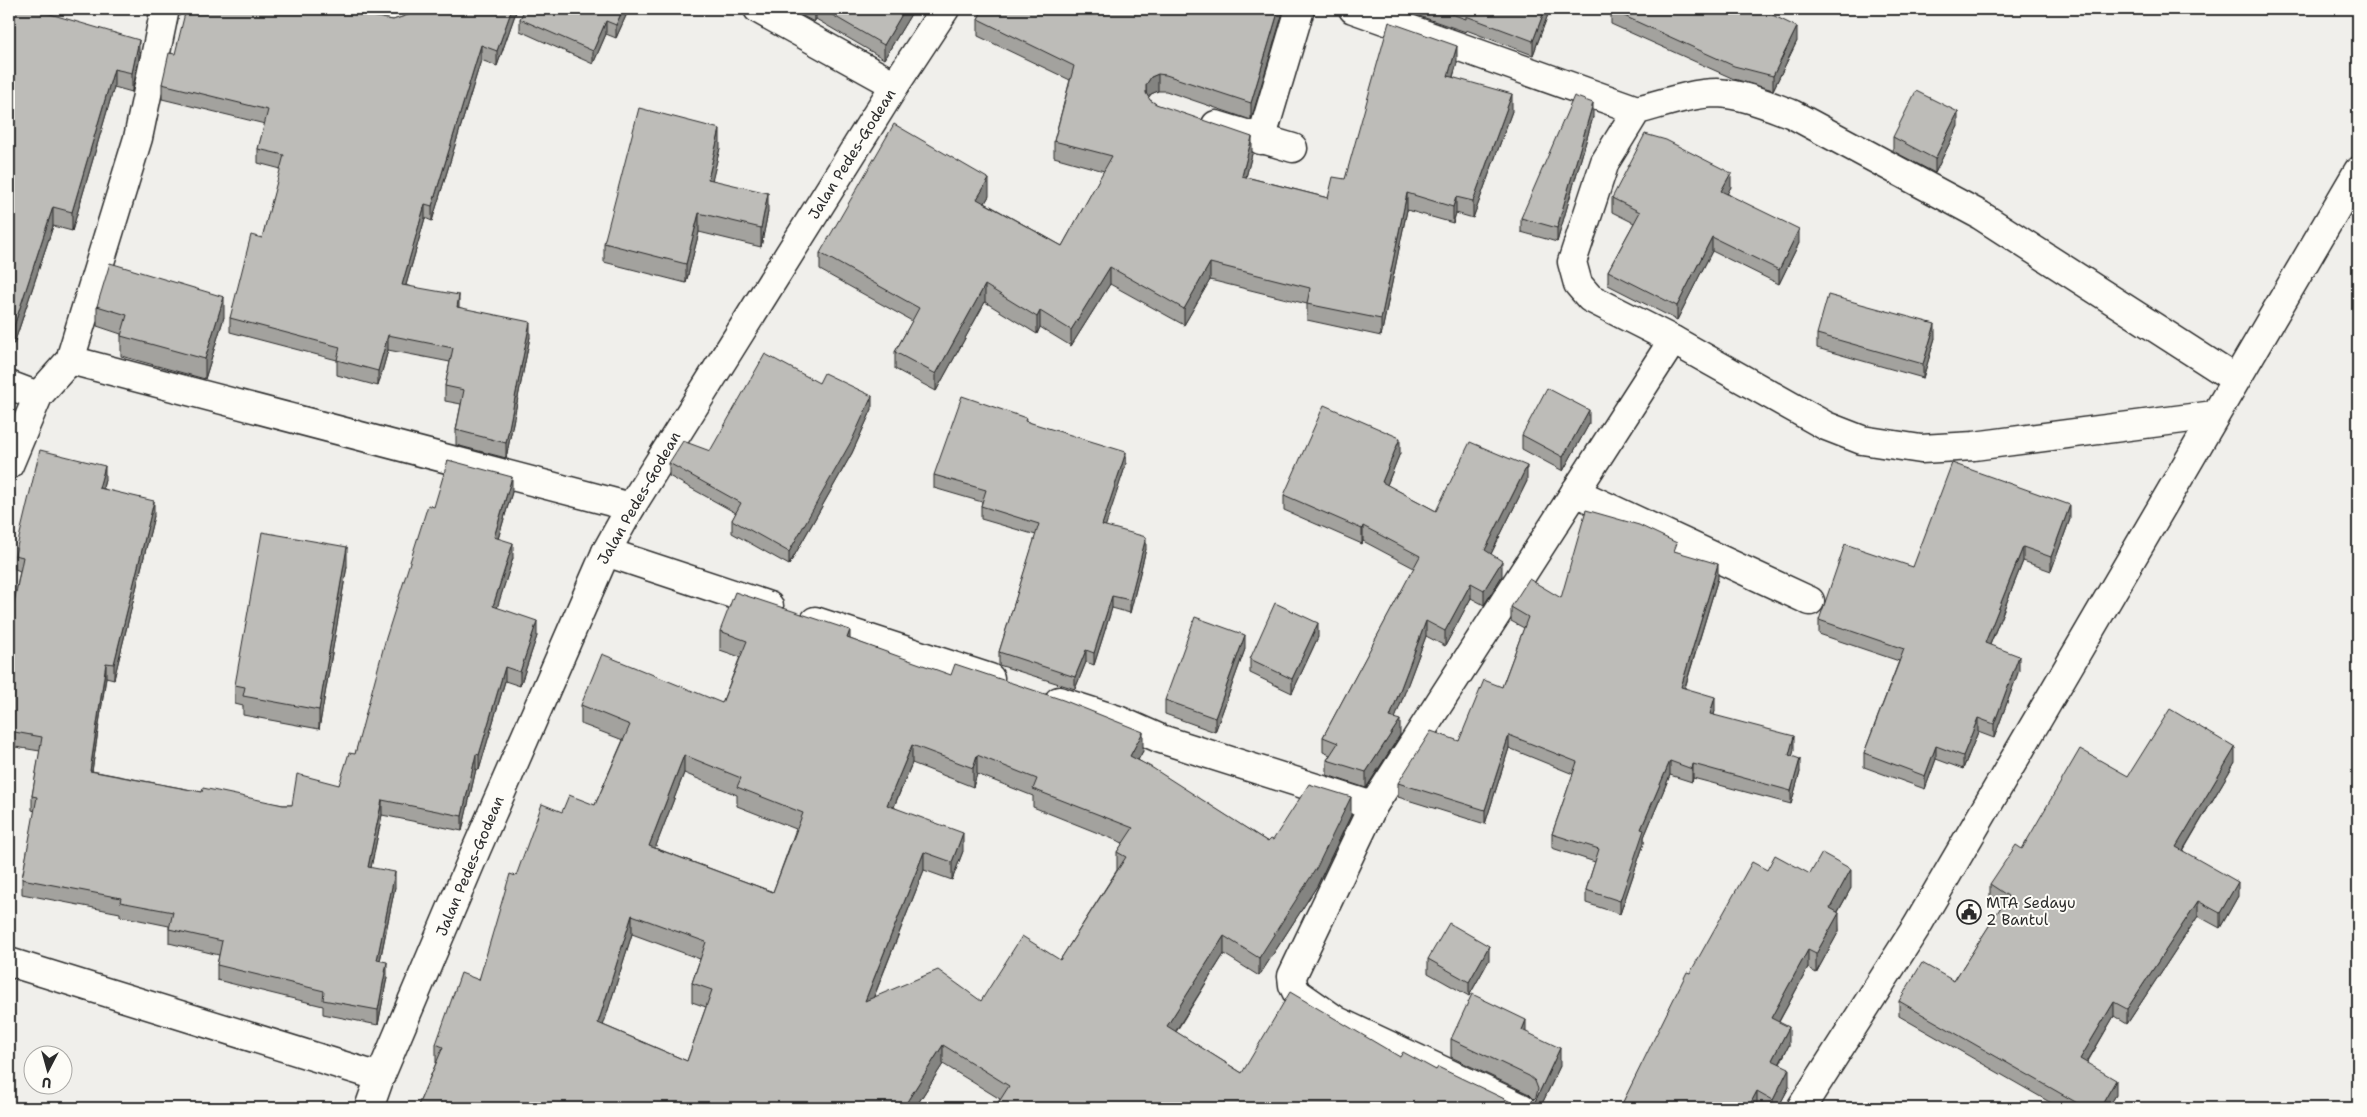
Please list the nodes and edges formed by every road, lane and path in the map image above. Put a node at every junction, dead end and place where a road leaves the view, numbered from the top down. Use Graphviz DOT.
graph roads {
  1 [pos="166,9"];
  2 [pos="353,9"];
  3 [pos="409,9"];
  4 [pos="758,9"];
  5 [pos="946,9"];
  6 [pos="1300,9"];
  7 [pos="1353,9"];
  8 [pos="895,85"];
  9 [pos="1637,110"];
  10 [pos="1188,115"];
  11 [pos="1261,140"];
  12 [pos="1293,148"];
  13 [pos="2358,171"];
  14 [pos="1673,340"];
  15 [pos="70,360"];
  16 [pos="2235,379"];
  17 [pos="9,385"];
  18 [pos="38,396"];
  19 [pos="2210,422"];
  20 [pos="9,465"];
  21 [pos="1575,492"];
  22 [pos="631,507"];
  23 [pos="606,552"];
  24 [pos="1810,601"];
  25 [pos="1373,806"];
  26 [pos="9,962"];
  27 [pos="380,1077"];
  28 [pos="370,1108"];
  29 [pos="1522,1108"];
  30 [pos="1801,1108"];
  1 -- 15 [label="street"];
  2 -- 3 [label="street"];
  4 -- 8 [label="street"];
  5 -- 8 [label="street, Jalan Pedes-Godean"];
  6 -- 11 [label="street"];
  7 -- 9 [label="street"];
  8 -- 22 [label="street, Jalan Pedes-Godean"];
  9 -- 14 [label="street"];
  9 -- 16 [label="street"];
  10 -- 11 [label="street"];
  11 -- 12 [label="street"];
  13 -- 16 [label="street"];
  14 -- 19 [label="street"];
  14 -- 21 [label="street"];
  15 -- 18 [label="street"];
  15 -- 22 [label="street"];
  16 -- 19 [label="street"];
  17 -- 18 [label="street"];
  18 -- 20 [label="street"];
  19 -- 30 [label="street"];
  21 -- 24 [label="street"];
  21 -- 25 [label="street"];
  22 -- 23 [label="street, Jalan Pedes-Godean"];
  23 -- 25 [label="street"];
  23 -- 27 [label="street, Jalan Pedes-Godean"];
  25 -- 29 [label="street"];
  26 -- 27 [label="street"];
  27 -- 28 [label="street, Jalan Pedes-Godean"];
}
